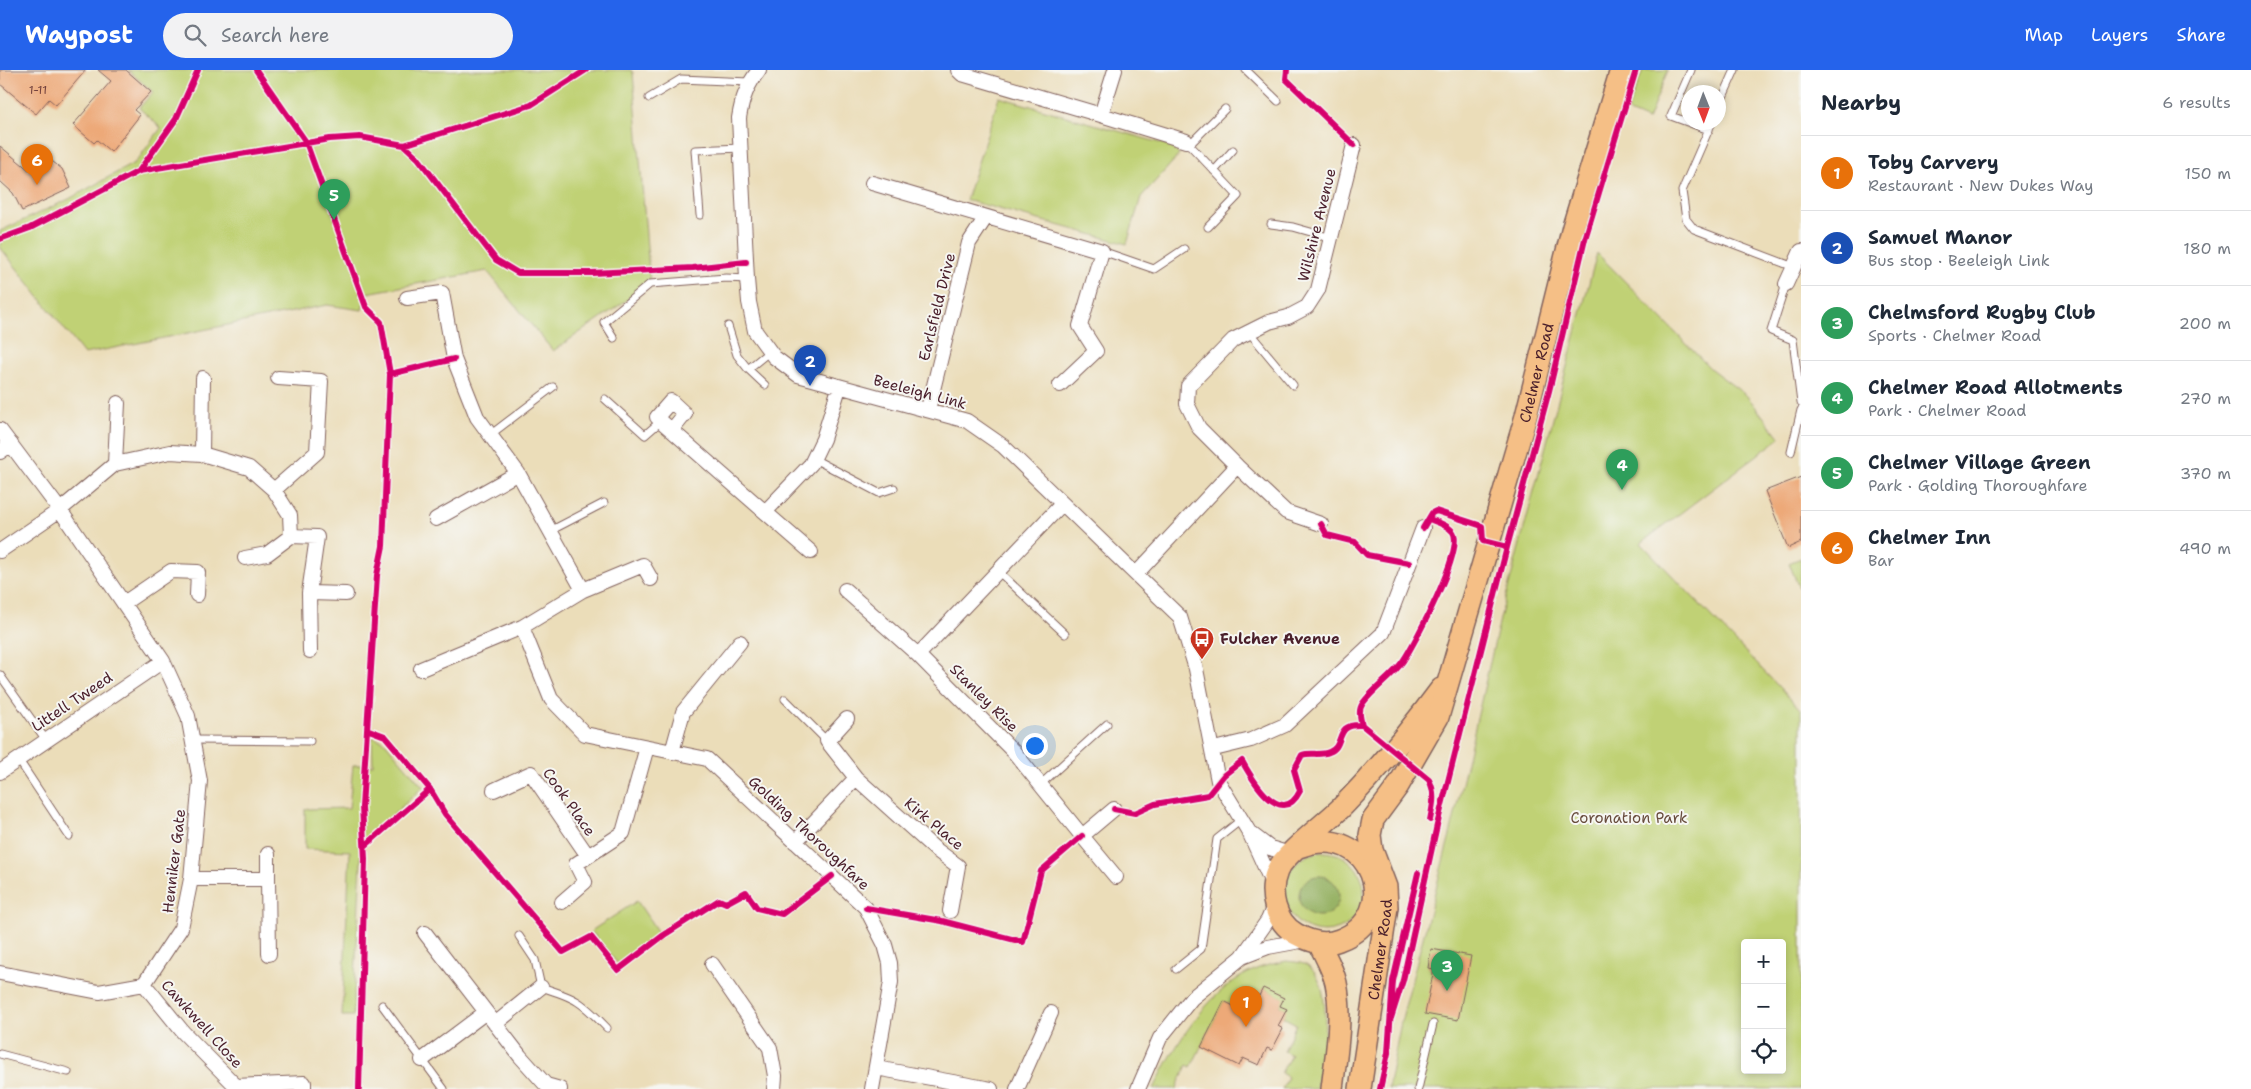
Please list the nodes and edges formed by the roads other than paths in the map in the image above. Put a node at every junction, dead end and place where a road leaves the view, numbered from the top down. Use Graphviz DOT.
graph roads {
  1 [pos="759,70"];
  2 [pos="958,70"];
  3 [pos="1115,70"];
  4 [pos="1246,70"];
  5 [pos="1621,70"];
  6 [pos="1691,70"];
  7 [pos="1735,70"];
  8 [pos="749,82"];
  9 [pos="1684,85"];
  10 [pos="1726,90"];
  11 [pos="1681,93"];
  12 [pos="649,98"];
  13 [pos="1278,101"];
  14 [pos="1225,109"];
  15 [pos="1101,115"];
  16 [pos="1681,120"];
  17 [pos="1709,130"];
  18 [pos="1188,143"];
  19 [pos="1354,145"];
  20 [pos="740,148"];
  21 [pos="1233,150"];
  22 [pos="1214,171"];
  23 [pos="872,182"];
  24 [pos="700,215"];
  25 [pos="986,217"];
  26 [pos="1271,224"];
  27 [pos="1208,227"];
  28 [pos="1332,238"];
  29 [pos="1184,249"];
  30 [pos="1102,251"];
  31 [pos="1801,251"];
  32 [pos="1794,267"];
  33 [pos="747,279"];
  34 [pos="1786,284"];
  35 [pos="407,298"];
  36 [pos="728,326"];
  37 [pos="1249,332"];
  38 [pos="614,338"];
  39 [pos="770,351"];
  40 [pos="748,369"];
  41 [pos="203,378"];
  42 [pos="278,378"];
  43 [pos="1060,385"];
  44 [pos="1293,385"];
  45 [pos="553,386"];
  46 [pos="765,386"];
  47 [pos="838,388"];
  48 [pos="605,399"];
  49 [pos="118,403"];
  50 [pos="1801,403"];
  51 [pos="928,410"];
  52 [pos="1801,413"];
  53 [pos="660,421"];
  54 [pos="0,430"];
  55 [pos="672,430"];
  56 [pos="490,435"];
  57 [pos="5,448"];
  58 [pos="1791,452"];
  59 [pos="202,454"];
  60 [pos="814,459"];
  61 [pos="114,464"];
  62 [pos="1237,466"];
  63 [pos="518,473"];
  64 [pos="894,488"];
  65 [pos="274,490"];
  66 [pos="604,503"];
  67 [pos="1062,504"];
  68 [pos="60,510"];
  69 [pos="765,512"];
  70 [pos="436,519"];
  71 [pos="1321,524"];
  72 [pos="1423,528"];
  73 [pos="550,531"];
  74 [pos="291,536"];
  75 [pos="0,551"];
  76 [pos="811,552"];
  77 [pos="245,558"];
  78 [pos="998,572"];
  79 [pos="1137,574"];
  80 [pos="651,578"];
  81 [pos="582,590"];
  82 [pos="845,590"];
  83 [pos="309,593"];
  84 [pos="346,594"];
  85 [pos="198,595"];
  86 [pos="124,603"];
  87 [pos="522,626"];
  88 [pos="1065,634"];
  89 [pos="740,642"];
  90 [pos="310,651"];
  91 [pos="918,655"];
  92 [pos="163,660"];
  93 [pos="421,669"];
  94 [pos="0,674"];
  95 [pos="1450,677"];
  96 [pos="785,699"];
  97 [pos="847,719"];
  98 [pos="1107,724"];
  99 [pos="46,740"];
  100 [pos="192,740"];
  101 [pos="310,740"];
  102 [pos="827,741"];
  103 [pos="1422,744"];
  104 [pos="647,748"];
  105 [pos="1214,748"];
  106 [pos="672,752"];
  107 [pos="18,759"];
  108 [pos="0,772"];
  109 [pos="856,778"];
  110 [pos="1041,784"];
  111 [pos="494,790"];
  112 [pos="1114,809"];
  113 [pos="1245,826"];
  114 [pos="69,836"];
  115 [pos="1082,836"];
  116 [pos="795,842"];
  117 [pos="1295,851"];
  118 [pos="268,854"];
  119 [pos="588,856"];
  120 [pos="1364,860"];
  121 [pos="1116,877"];
  122 [pos="191,879"];
  123 [pos="268,879"];
  124 [pos="1274,895"];
  125 [pos="1374,900"];
  126 [pos="562,902"];
  127 [pos="950,910"];
  128 [pos="425,932"];
  129 [pos="519,936"];
  130 [pos="1313,942"];
  131 [pos="269,954"];
  132 [pos="1242,958"];
  133 [pos="712,964"];
  134 [pos="1176,969"];
  135 [pos="0,973"];
  136 [pos="144,984"];
  137 [pos="541,988"];
  138 [pos="382,1005"];
  139 [pos="486,1012"];
  140 [pos="1051,1013"];
  141 [pos="1369,1020"];
  142 [pos="495,1024"];
  143 [pos="1433,1024"];
  144 [pos="606,1028"];
  145 [pos="0,1054"];
  146 [pos="422,1060"];
  147 [pos="876,1068"];
  148 [pos="68,1072"];
  149 [pos="236,1088"];
  150 [pos="304,1089"];
  151 [pos="444,1089"];
  152 [pos="560,1089"];
  153 [pos="774,1089"];
  154 [pos="872,1089"];
  155 [pos="992,1089"];
  156 [pos="1017,1089"];
  157 [pos="1138,1089"];
  158 [pos="1332,1089"];
  159 [pos="1360,1089"];
  160 [pos="1418,1089"];
  1 -- 8 [label="street, Beeleigh Link"];
  2 -- 15 [label="street"];
  3 -- 15 [label="street"];
  4 -- 13 [label="lane"];
  5 -- 95 [label="main road, Chelmer Road"];
  6 -- 9 [label="lane"];
  7 -- 10 [label="lane"];
  8 -- 12 [label="lane"];
  8 -- 20 [label="street, Beeleigh Link"];
  11 -- 16 [label="lane"];
  14 -- 18 [label="lane"];
  15 -- 18 [label="street"];
  17 -- 32 [label="lane"];
  18 -- 22 [label="lane"];
  19 -- 28 [label="street, Wilshire Avenue"];
  20 -- 24 [label="lane"];
  20 -- 33 [label="street, Beeleigh Link"];
  21 -- 22 [label="lane"];
  22 -- 27 [label="lane"];
  23 -- 25 [label="street"];
  25 -- 30 [label="street"];
  25 -- 51 [label="street, Earlsfield Drive"];
  26 -- 28 [label="lane"];
  28 -- 37 [label="street, Wilshire Avenue"];
  29 -- 30 [label="lane"];
  30 -- 43 [label="street"];
  31 -- 32 [label="street"];
  32 -- 34 [label="street"];
  33 -- 38 [label="lane"];
  33 -- 39 [label="street, Beeleigh Link"];
  34 -- 50 [label="lane"];
  35 -- 56 [label="street"];
  36 -- 40 [label="lane"];
  37 -- 44 [label="lane"];
  37 -- 62 [label="street, Wilshire Avenue"];
  39 -- 40 [label="lane"];
  39 -- 47 [label="street, Beeleigh Link"];
  40 -- 46 [label="lane"];
  41 -- 59 [label="street"];
  42 -- 65 [label="street"];
  45 -- 56 [label="lane"];
  47 -- 51 [label="street, Beeleigh Link"];
  47 -- 60 [label="street"];
  48 -- 53 [label="lane"];
  49 -- 61 [label="street"];
  51 -- 67 [label="street, Beeleigh Link"];
  52 -- 58 [label="lane"];
  53 -- 55 [label="street"];
  53 -- 55 [label="street"];
  54 -- 57 [label="street, Henniker Gate"];
  55 -- 69 [label="street"];
  56 -- 63 [label="street"];
  57 -- 68 [label="street, Henniker Gate"];
  59 -- 61 [label="street"];
  59 -- 65 [label="street"];
  60 -- 64 [label="lane"];
  60 -- 69 [label="street"];
  61 -- 68 [label="street"];
  62 -- 71 [label="street, Wilshire Avenue"];
  62 -- 79 [label="street"];
  63 -- 70 [label="street"];
  63 -- 73 [label="street"];
  65 -- 74 [label="street"];
  66 -- 73 [label="lane"];
  67 -- 78 [label="street"];
  67 -- 79 [label="street, Beeleigh Link"];
  68 -- 75 [label="street"];
  68 -- 86 [label="street, Henniker Gate"];
  69 -- 76 [label="street"];
  72 -- 105 [label="street"];
  73 -- 81 [label="street"];
  74 -- 77 [label="street"];
  74 -- 83 [label="street"];
  78 -- 88 [label="lane"];
  78 -- 91 [label="street"];
  79 -- 105 [label="street, Beeleigh Link"];
  80 -- 81 [label="street"];
  81 -- 87 [label="street"];
  82 -- 91 [label="street, Stanley Rise"];
  83 -- 84 [label="street"];
  83 -- 90 [label="street"];
  85 -- 86 [label="street"];
  86 -- 92 [label="street, Henniker Gate"];
  87 -- 93 [label="street"];
  87 -- 104 [label="street, Golding Thoroughfare"];
  89 -- 106 [label="street"];
  91 -- 110 [label="street, Stanley Rise"];
  92 -- 99 [label="street, Littell Tweed"];
  92 -- 100 [label="street, Henniker Gate"];
  94 -- 99 [label="lane"];
  95 -- 103 [label="main road, Chelmer Road"];
  95 -- 117 [label="main road, Chelmer Road"];
  96 -- 102 [label="lane"];
  97 -- 102 [label="street"];
  98 -- 110 [label="lane"];
  99 -- 107 [label="street, Littell Tweed"];
  100 -- 101 [label="lane"];
  100 -- 122 [label="street, Henniker Gate"];
  102 -- 109 [label="street, Kirk Place"];
  103 -- 120 [label="main road, Chelmer Road"];
  103 -- 141 [label="main road, Chelmer Road"];
  104 -- 106 [label="street, Golding Thoroughfare"];
  104 -- 119 [label="street, Cook Place"];
  105 -- 113 [label="street, Beeleigh Link"];
  106 -- 116 [label="street, Golding Thoroughfare"];
  107 -- 108 [label="street, Littell Tweed"];
  107 -- 114 [label="lane"];
  109 -- 116 [label="street"];
  109 -- 127 [label="street, Kirk Place"];
  110 -- 115 [label="street, Stanley Rise"];
  111 -- 119 [label="street, Cook Place"];
  112 -- 115 [label="street"];
  113 -- 117 [label="street, Beeleigh Link"];
  113 -- 124 [label="street, Beeleigh Link"];
  113 -- 134 [label="lane"];
  115 -- 121 [label="street, Stanley Rise"];
  116 -- 147 [label="street, Golding Thoroughfare"];
  117 -- 120 [label="main road"];
  117 -- 124 [label="main road, Chelmer Road"];
  118 -- 123 [label="street"];
  119 -- 126 [label="street, Cook Place"];
  120 -- 125 [label="main road, Chelmer Road"];
  122 -- 123 [label="street"];
  122 -- 136 [label="street, Henniker Gate"];
  123 -- 131 [label="street"];
  124 -- 130 [label="main road"];
  124 -- 132 [label="street"];
  125 -- 130 [label="main road, Chelmer Road"];
  125 -- 141 [label="main road, Chelmer Road"];
  128 -- 139 [label="street"];
  129 -- 137 [label="lane"];
  130 -- 132 [label="street"];
  130 -- 158 [label="main road"];
  132 -- 157 [label="street"];
  133 -- 153 [label="street"];
  135 -- 136 [label="street"];
  136 -- 149 [label="street, Cawkwell Close"];
  137 -- 142 [label="street"];
  137 -- 144 [label="lane"];
  138 -- 146 [label="lane"];
  139 -- 142 [label="street"];
  139 -- 146 [label="street"];
  140 -- 156 [label="street"];
  141 -- 159 [label="main road, Chelmer Road"];
  142 -- 152 [label="street"];
  143 -- 160 [label="lane"];
  145 -- 148 [label="lane"];
  146 -- 151 [label="lane"];
  147 -- 154 [label="street, Golding Thoroughfare"];
  147 -- 155 [label="street"];
  149 -- 150 [label="street, Cawkwell Close"];
}
